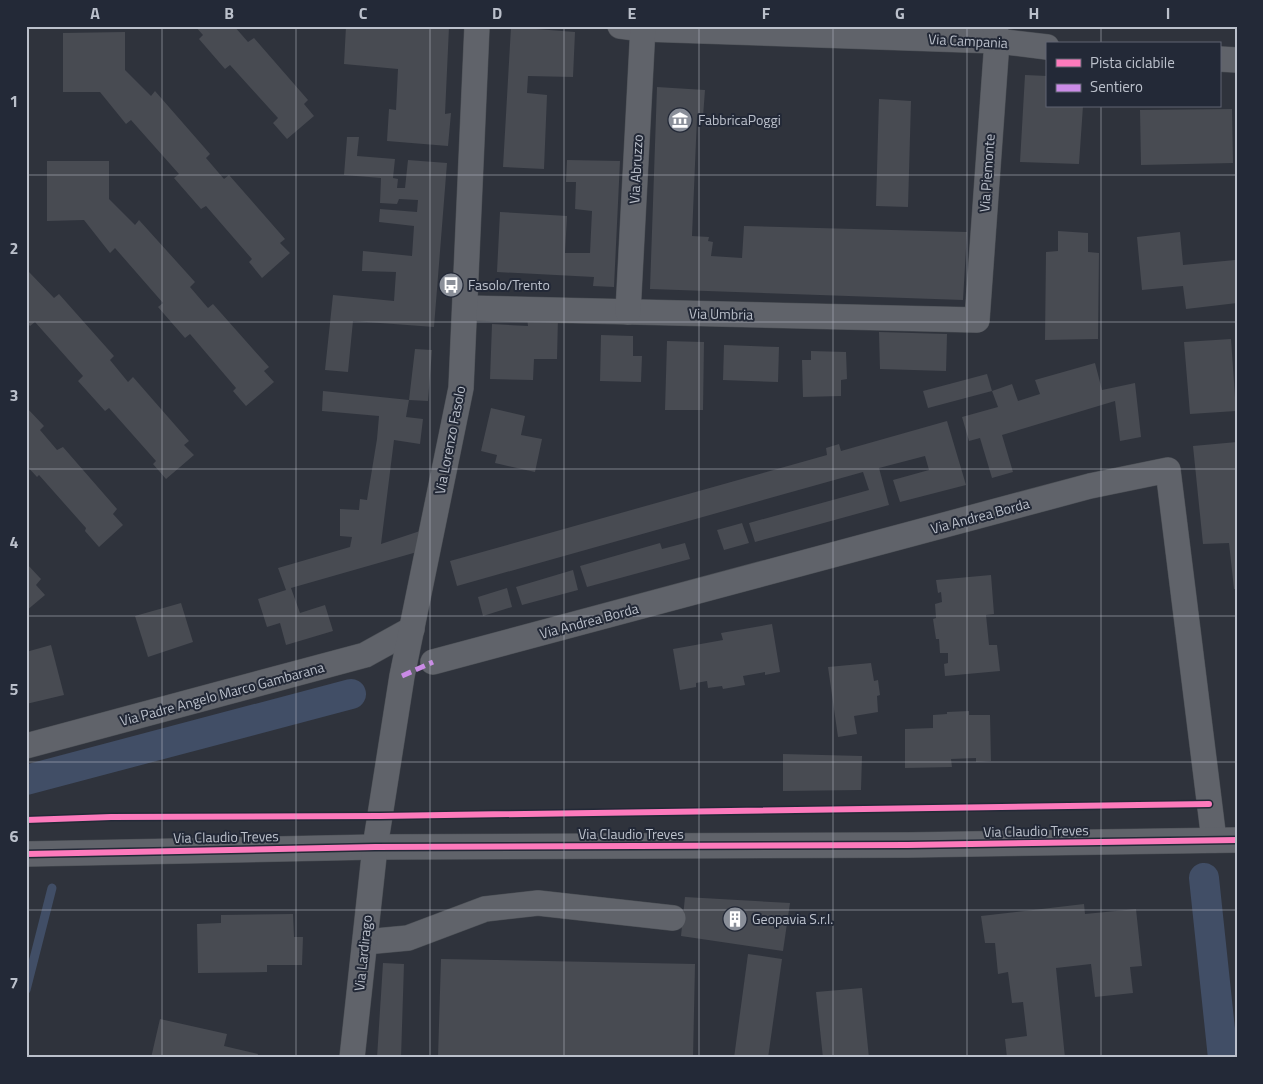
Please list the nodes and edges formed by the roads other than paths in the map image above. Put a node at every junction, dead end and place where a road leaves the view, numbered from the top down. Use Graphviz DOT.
graph roads {
  1 [pos="478,26"];
  2 [pos="635,27"];
  3 [pos="807,31"];
  4 [pos="996,34"];
  5 [pos="1046,47"];
  6 [pos="1220,59"];
  7 [pos="1237,60"];
  8 [pos="465,308"];
  9 [pos="628,312"];
  10 [pos="978,320"];
  11 [pos="412,629"];
  12 [pos="433,662"];
  13 [pos="26,746"];
  14 [pos="1225,840"];
  15 [pos="375,847"];
  16 [pos="26,854"];
  17 [pos="673,918"];
  18 [pos="365,942"];
  19 [pos="352,1058"];
  1 -- 8 [label="street, Via Lorenzo Fasolo"];
  2 -- 3 [label="street, Via Campania"];
  2 -- 9 [label="street, Via Abruzzo"];
  3 -- 4 [label="street, Via Campania"];
  4 -- 5 [label="street, Via Campania"];
  4 -- 10 [label="street, Via Piemonte"];
  6 -- 7 [label="street"];
  8 -- 9 [label="street, Via Umbria"];
  8 -- 11 [label="street, Via Lorenzo Fasolo"];
  9 -- 10 [label="street, Via Umbria"];
  11 -- 13 [label="street, Via Padre Angelo Marco Gambarana"];
  11 -- 15 [label="street, Via Lorenzo Fasolo"];
  12 -- 14 [label="street, Via Andrea Borda"];
  14 -- 15 [label="street, Via Claudio Treves"];
  15 -- 16 [label="street, Via Claudio Treves"];
  15 -- 18 [label="street, Via Lardirago"];
  17 -- 18 [label="street"];
  18 -- 19 [label="street, Via Lardirago"];
}
